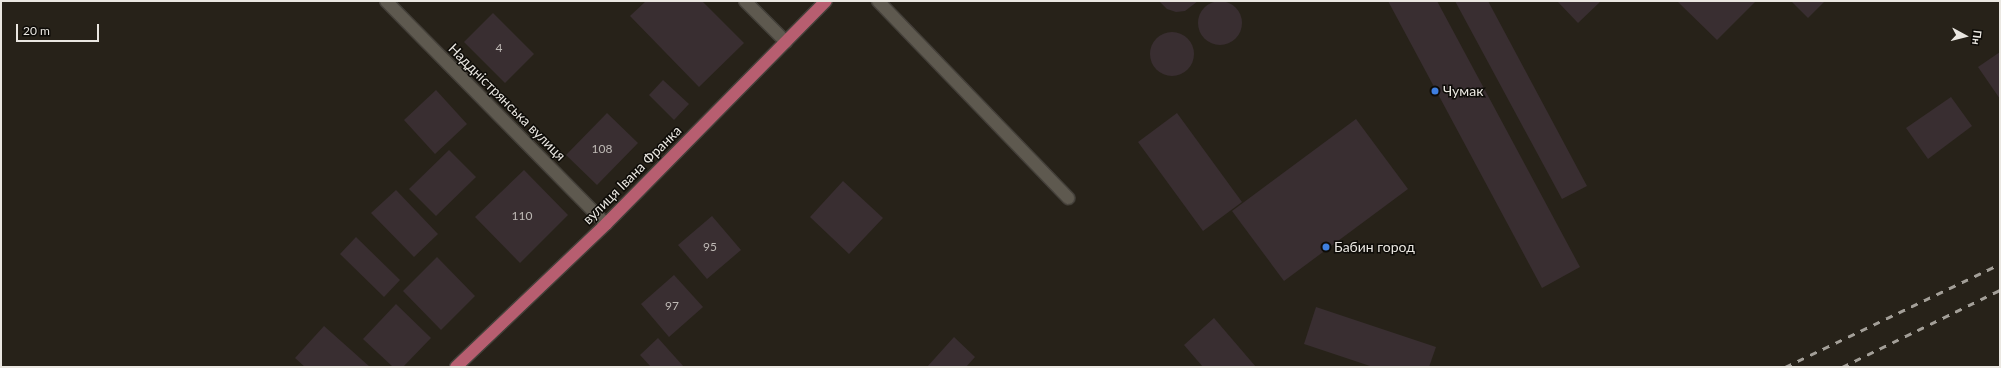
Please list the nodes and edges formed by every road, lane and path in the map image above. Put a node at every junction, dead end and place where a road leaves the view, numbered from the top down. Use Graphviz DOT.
graph roads {
  1 [pos="386,1"];
  2 [pos="745,1"];
  3 [pos="826,1"];
  4 [pos="878,1"];
  5 [pos="786,42"];
  6 [pos="1068,198"];
  7 [pos="606,224"];
  8 [pos="456,367"];
  1 -- 7 [label="street, Наддністрянська вулиця"];
  2 -- 5 [label="street"];
  3 -- 5 [label="main road, вулиця Івана Франка"];
  4 -- 6 [label="street"];
  5 -- 7 [label="main road, вулиця Івана Франка"];
  7 -- 8 [label="main road, вулиця Івана Франка"];
}
